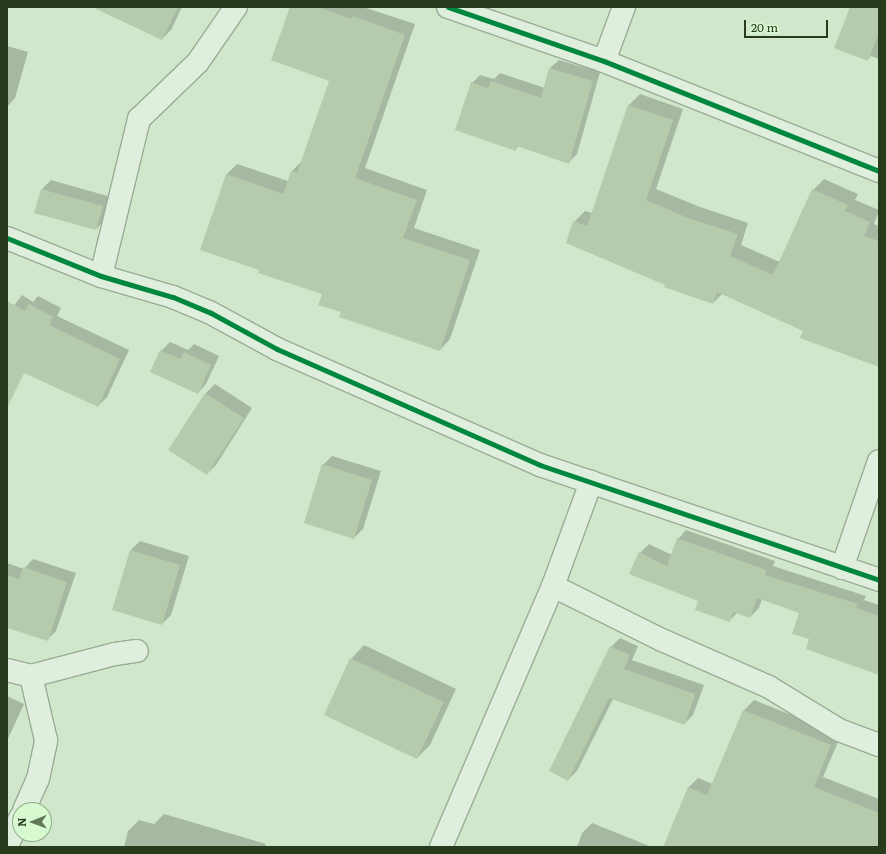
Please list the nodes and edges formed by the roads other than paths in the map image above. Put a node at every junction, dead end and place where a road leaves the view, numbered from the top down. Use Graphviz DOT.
graph roads {
  1 [pos="236,7"];
  2 [pos="448,7"];
  3 [pos="624,7"];
  4 [pos="604,61"];
  5 [pos="879,171"];
  6 [pos="7,238"];
  7 [pos="101,276"];
  8 [pos="879,461"];
  9 [pos="591,482"];
  10 [pos="842,568"];
  11 [pos="879,580"];
  12 [pos="553,586"];
  13 [pos="137,651"];
  14 [pos="7,670"];
  15 [pos="31,676"];
  16 [pos="879,745"];
  17 [pos="28,802"];
  18 [pos="12,835"];
  19 [pos="7,846"];
  20 [pos="441,847"];
  1 -- 7 [label="street"];
  2 -- 4 [label="street"];
  3 -- 4 [label="street"];
  4 -- 5 [label="street"];
  6 -- 7 [label="street"];
  7 -- 9 [label="street"];
  8 -- 10 [label="street"];
  9 -- 10 [label="street"];
  9 -- 12 [label="street"];
  10 -- 11 [label="street"];
  12 -- 16 [label="street"];
  12 -- 20 [label="street"];
  13 -- 15 [label="street"];
  14 -- 15 [label="street"];
  15 -- 17 [label="street"];
  18 -- 19 [label="street"];
}
